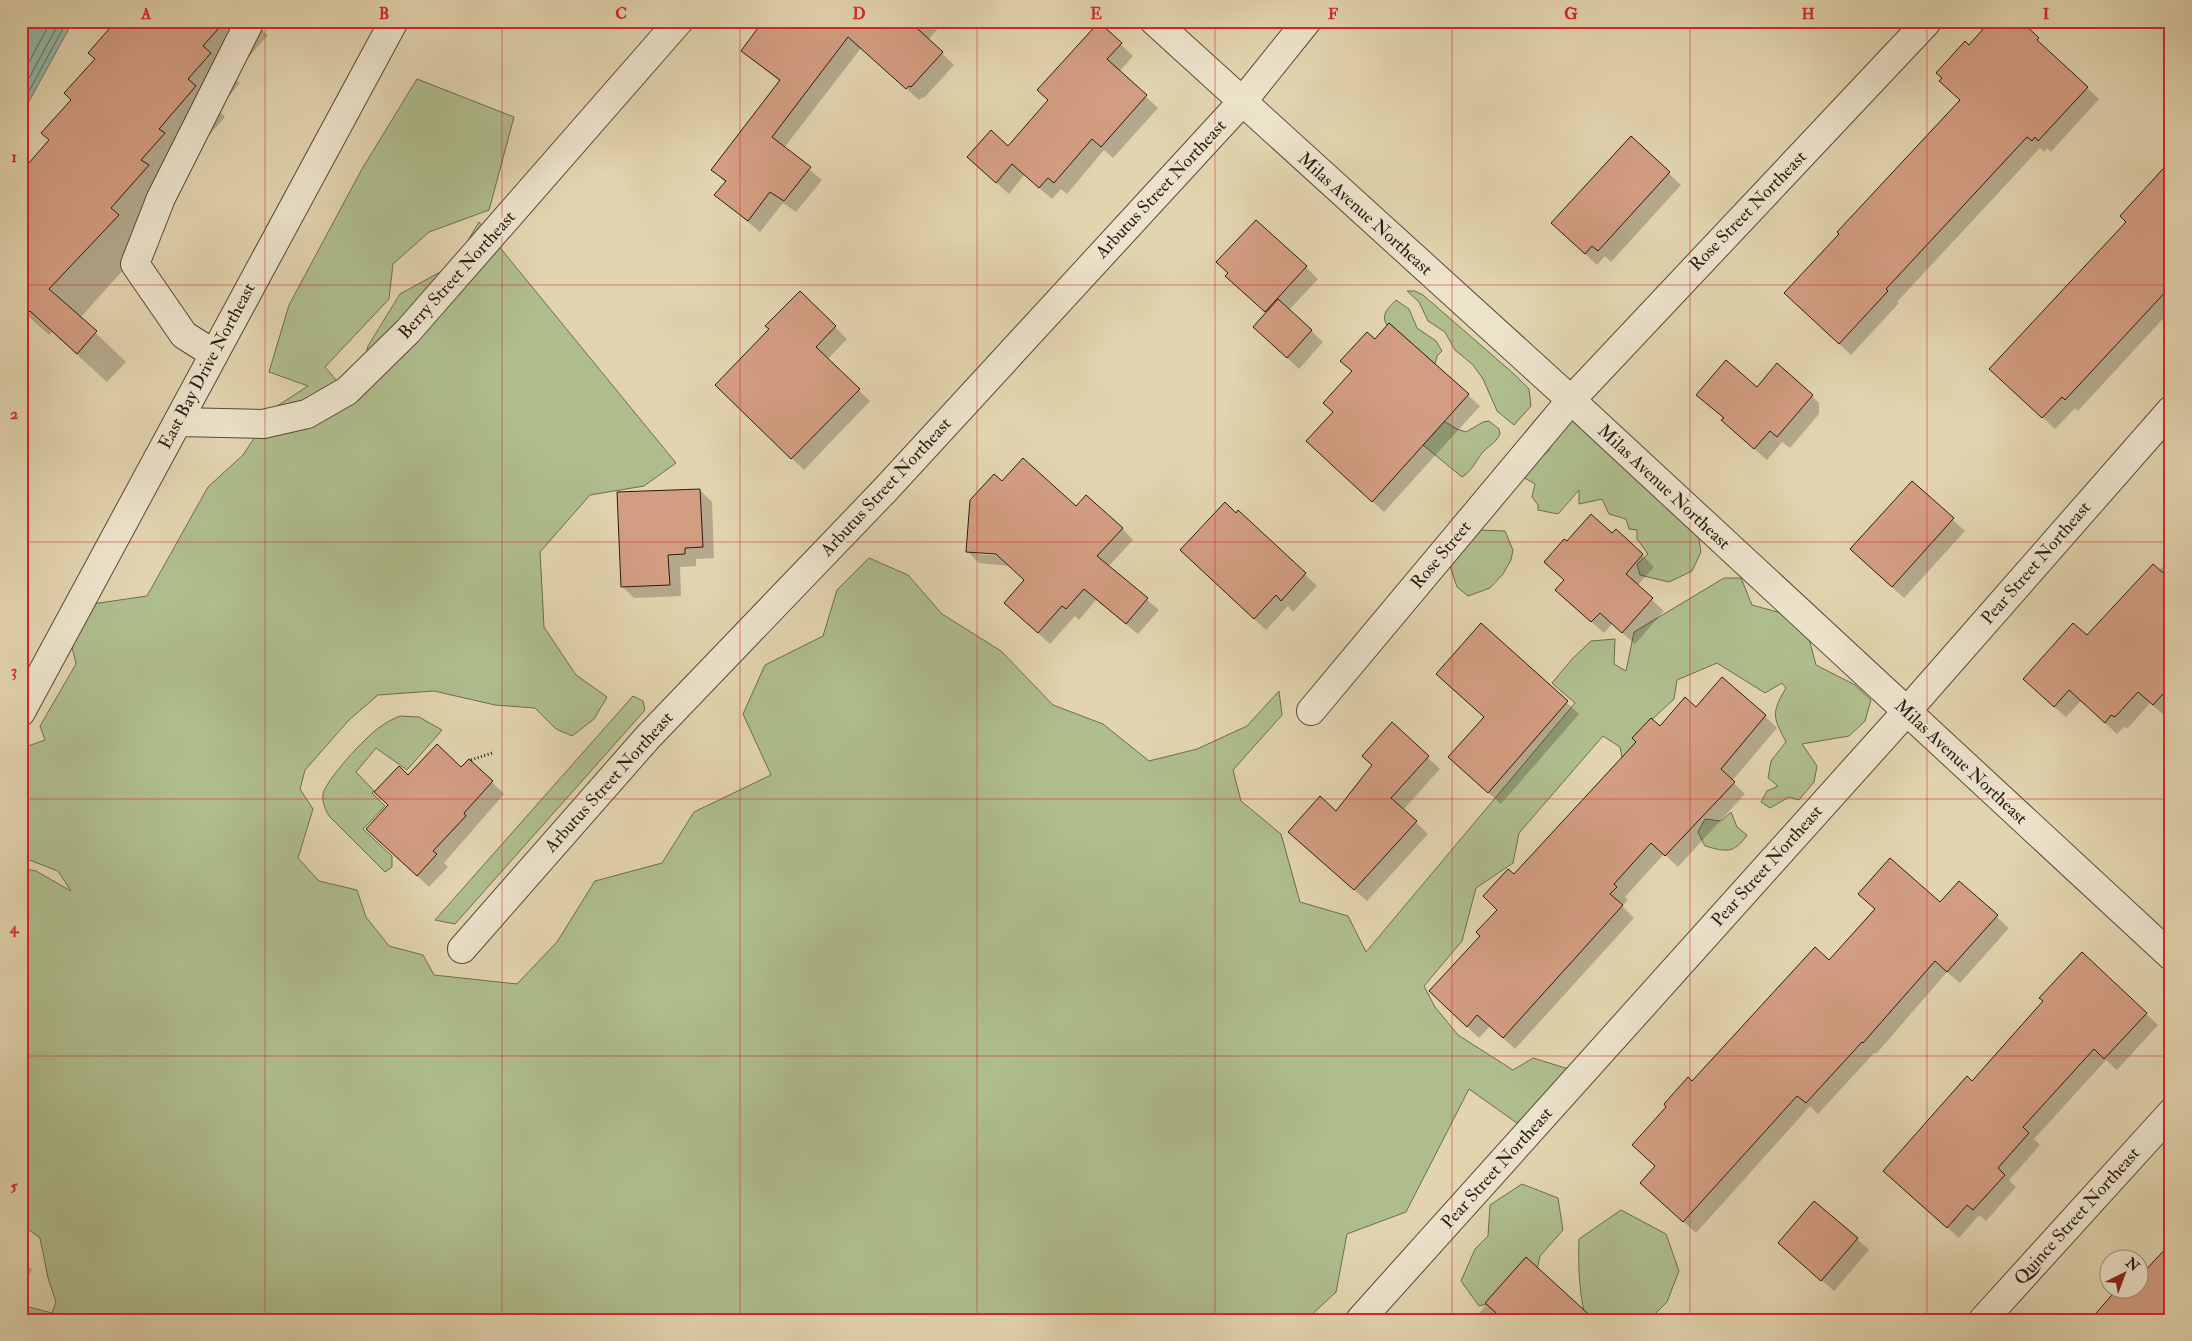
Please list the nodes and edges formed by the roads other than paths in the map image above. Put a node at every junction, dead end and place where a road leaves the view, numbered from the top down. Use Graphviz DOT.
graph roads {
  1 [pos="250,21"];
  2 [pos="394,21"];
  3 [pos="679,21"];
  4 [pos="1154,21"];
  5 [pos="1307,21"];
  6 [pos="1926,23"];
  7 [pos="1242,102"];
  8 [pos="214,354"];
  9 [pos="1571,400"];
  10 [pos="2171,410"];
  11 [pos="178,422"];
  12 [pos="1311,710"];
  13 [pos="1907,711"];
  14 [pos="21,712"];
  15 [pos="462,948"];
  16 [pos="2171,956"];
  17 [pos="2171,1113"];
  18 [pos="1360,1320"];
  19 [pos="1982,1320"];
  1 -- 8 [label="street"];
  2 -- 8 [label="street, East Bay Drive Northeast"];
  3 -- 11 [label="street, Berry Street Northeast"];
  4 -- 7 [label="street, Milas Avenue Northeast"];
  5 -- 7 [label="street, Arbutus Street Northeast"];
  6 -- 9 [label="street, Rose Street Northeast"];
  7 -- 9 [label="street, Milas Avenue Northeast"];
  7 -- 15 [label="street, Arbutus Street Northeast"];
  8 -- 11 [label="street, East Bay Drive Northeast"];
  9 -- 12 [label="street, Rose Street"];
  9 -- 13 [label="street, Milas Avenue Northeast"];
  10 -- 13 [label="street, Pear Street Northeast"];
  11 -- 14 [label="street, East Bay Drive Northeast"];
  13 -- 16 [label="street, Milas Avenue Northeast"];
  13 -- 18 [label="street, Pear Street Northeast"];
  17 -- 19 [label="street, Quince Street Northeast"];
}
